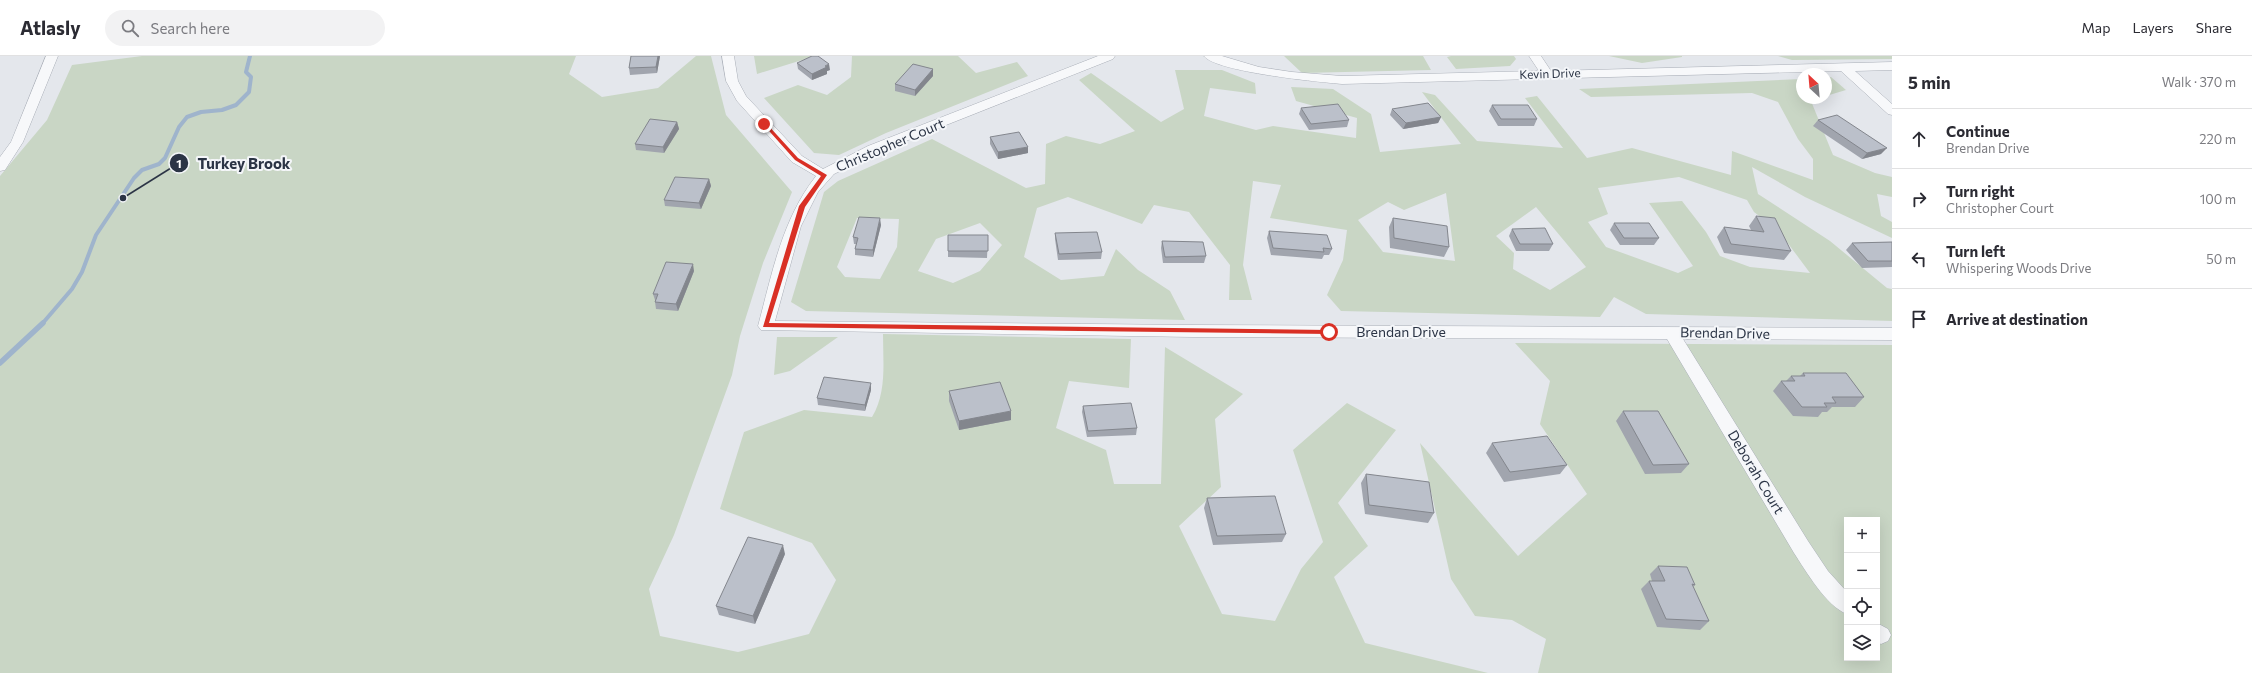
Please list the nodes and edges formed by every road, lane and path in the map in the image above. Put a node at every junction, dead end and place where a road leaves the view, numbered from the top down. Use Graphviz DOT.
graph roads {
  1 [pos="52,56"];
  2 [pos="728,56"];
  3 [pos="1109,56"];
  4 [pos="1210,56"];
  5 [pos="1535,56"];
  6 [pos="1892,66"];
  7 [pos="1844,67"];
  8 [pos="1547,74"];
  9 [pos="1892,111"];
  10 [pos="0,167"];
  11 [pos="824,175"];
  12 [pos="766,326"];
  13 [pos="1672,333"];
  14 [pos="1892,334"];
  15 [pos="1844,602"];
  1 -- 10 [label="street"];
  2 -- 11 [label="street"];
  3 -- 11 [label="street, Christopher Court"];
  4 -- 8 [label="street, Kevin Drive"];
  5 -- 8 [label="street"];
  6 -- 7 [label="street, Kevin Drive"];
  7 -- 8 [label="street, Kevin Drive"];
  7 -- 9 [label="street"];
  11 -- 12 [label="street, Christopher Court"];
  12 -- 13 [label="street, Brendan Drive"];
  13 -- 14 [label="street, Brendan Drive"];
  13 -- 15 [label="street, Deborah Court"];
}
